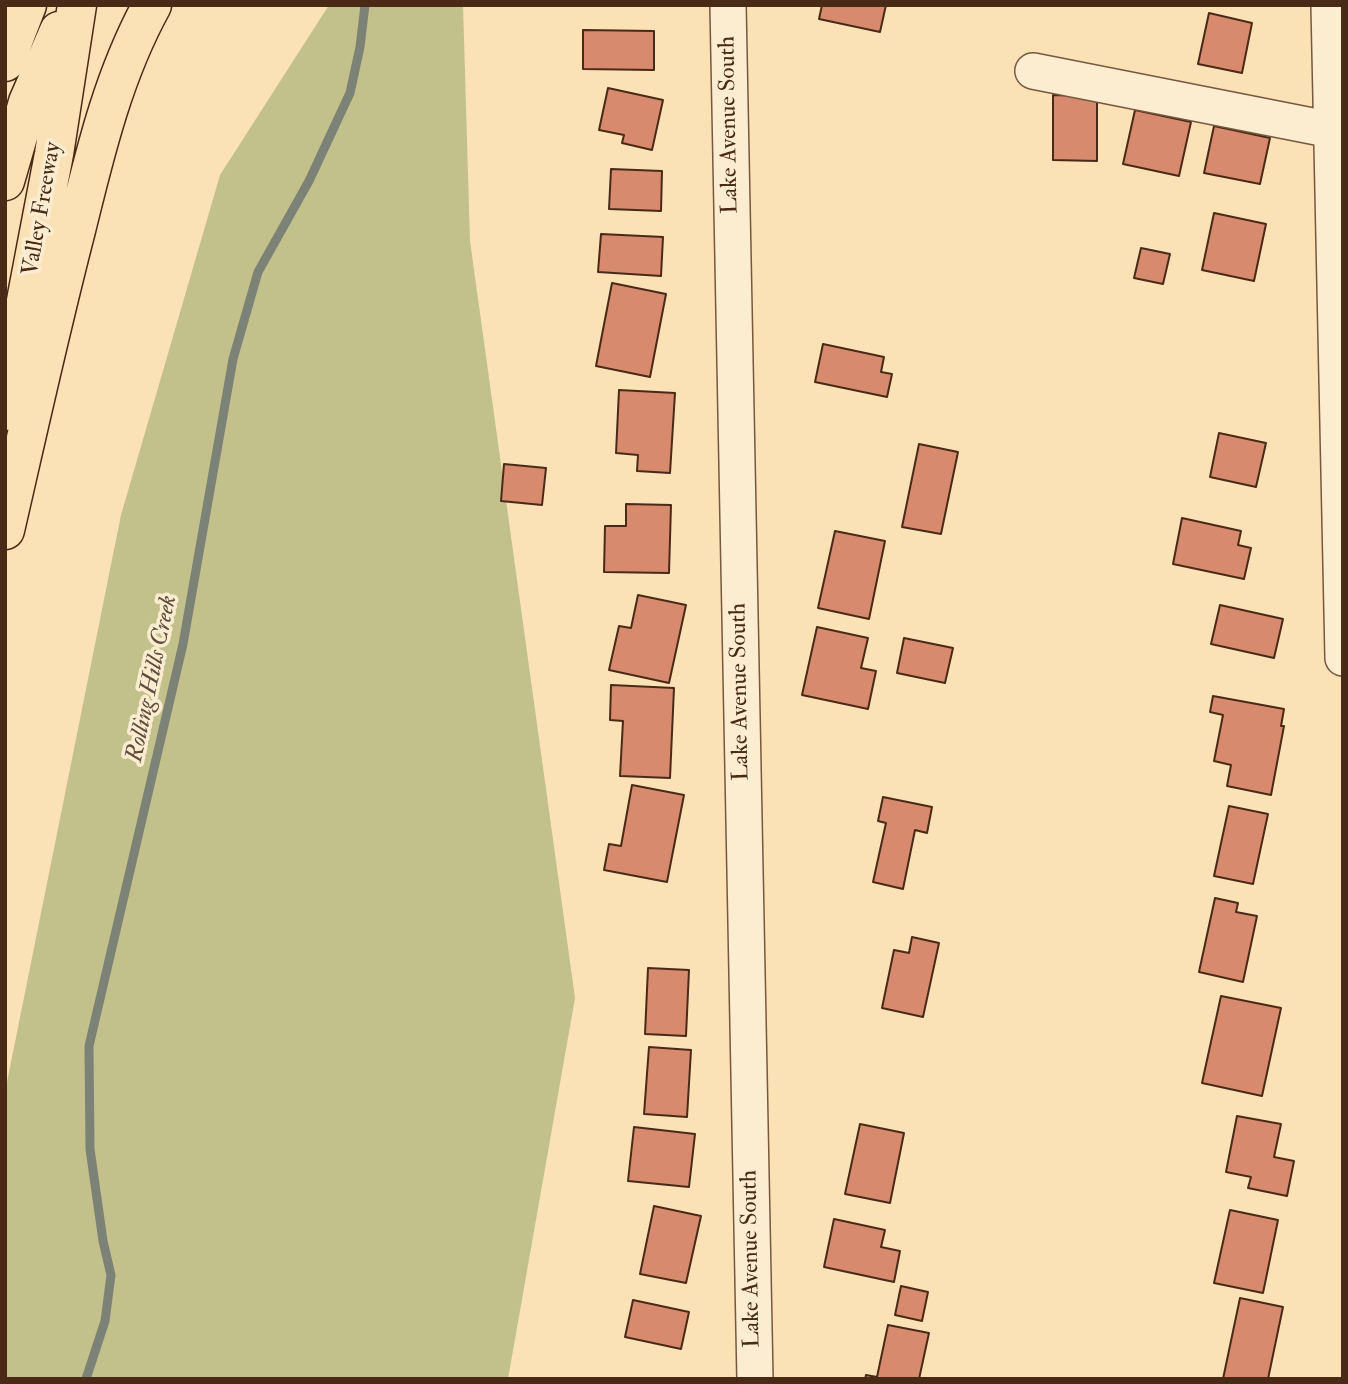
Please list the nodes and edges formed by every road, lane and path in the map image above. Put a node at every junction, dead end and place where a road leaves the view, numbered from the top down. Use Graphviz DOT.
graph roads {
  1 [pos="27,5"];
  2 [pos="70,5"];
  3 [pos="77,5"];
  4 [pos="152,5"];
  5 [pos="728,5"];
  6 [pos="1329,5"];
  7 [pos="5,62"];
  8 [pos="1033,71"];
  9 [pos="1332,130"];
  10 [pos="5,181"];
  11 [pos="5,411"];
  12 [pos="5,530"];
  13 [pos="1343,658"];
  14 [pos="755,1379"];
  1 -- 7 [label="highway"];
  2 -- 10 [label="highway"];
  3 -- 11 [label="highway, Valley Freeway"];
  4 -- 12 [label="highway"];
  5 -- 14 [label="street, Lake Avenue South"];
  6 -- 9 [label="street"];
  8 -- 9 [label="street"];
  9 -- 13 [label="street"];
}
